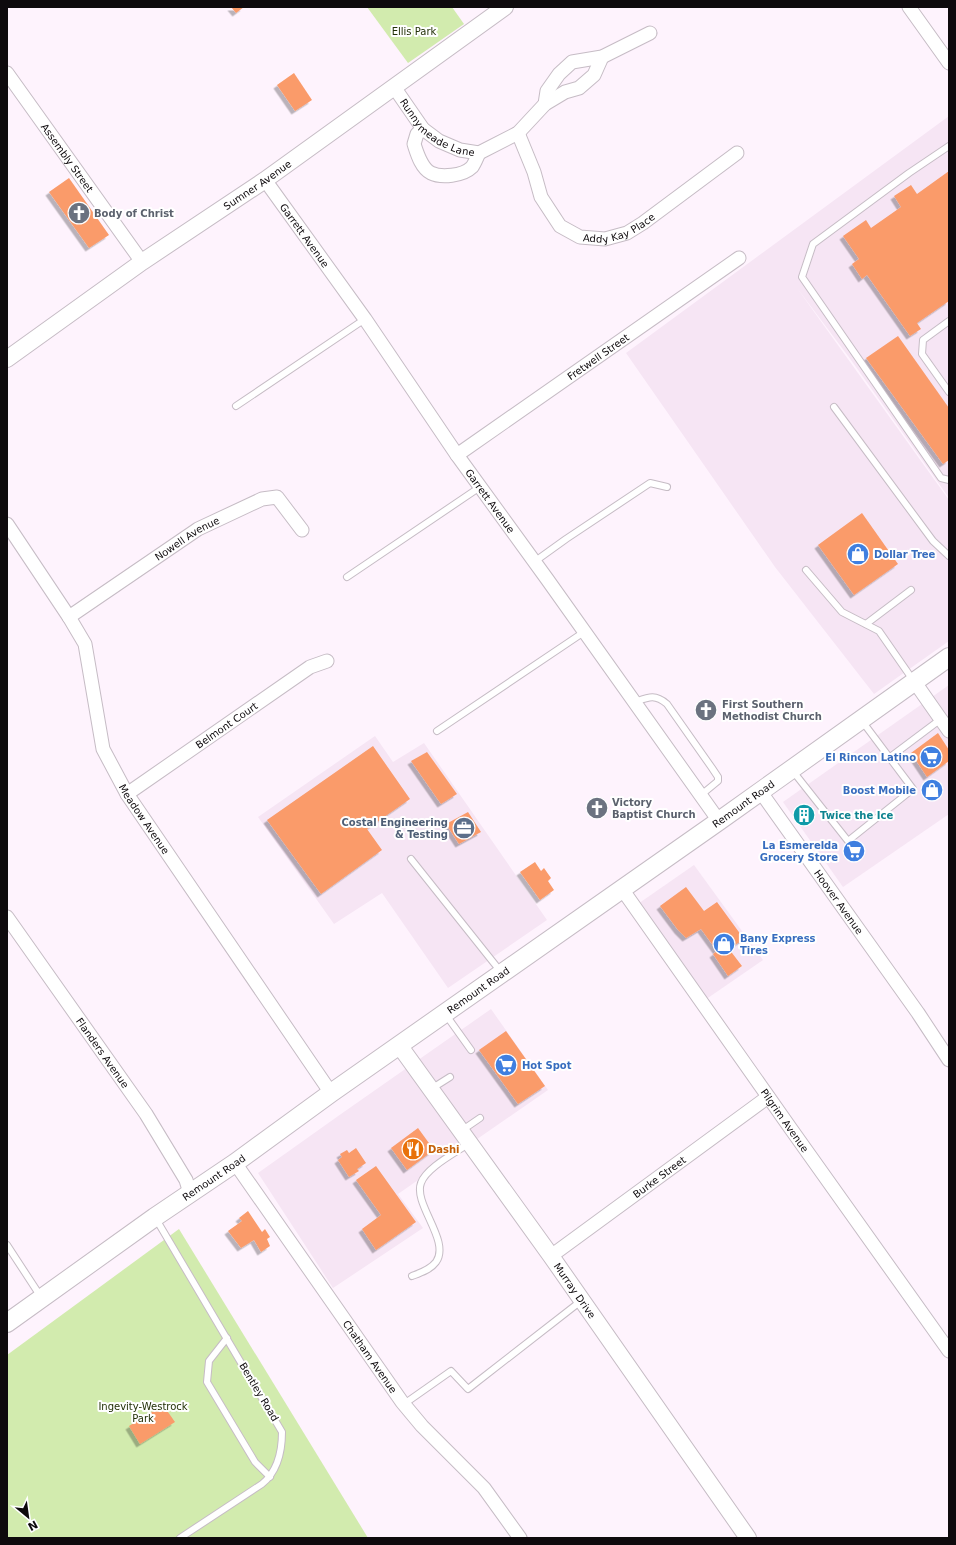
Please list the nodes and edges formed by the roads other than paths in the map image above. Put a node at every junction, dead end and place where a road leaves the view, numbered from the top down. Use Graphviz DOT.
graph roads {
  1 [pos="505,7"];
  2 [pos="909,7"];
  3 [pos="650,33"];
  4 [pos="602,57"];
  5 [pos="949,63"];
  6 [pos="7,73"];
  7 [pos="394,87"];
  8 [pos="545,104"];
  9 [pos="423,128"];
  10 [pos="518,133"];
  11 [pos="949,146"];
  12 [pos="479,153"];
  13 [pos="738,153"];
  14 [pos="265,180"];
  15 [pos="739,258"];
  16 [pos="142,262"];
  17 [pos="365,319"];
  18 [pos="948,323"];
  19 [pos="7,359"];
  20 [pos="949,392"];
  21 [pos="236,406"];
  22 [pos="834,407"];
  23 [pos="457,455"];
  24 [pos="949,480"];
  25 [pos="480,487"];
  26 [pos="667,487"];
  27 [pos="7,524"];
  28 [pos="302,530"];
  29 [pos="949,556"];
  30 [pos="534,562"];
  31 [pos="806,570"];
  32 [pos="347,578"];
  33 [pos="911,590"];
  34 [pos="69,617"];
  35 [pos="866,624"];
  36 [pos="584,632"];
  37 [pos="949,657"];
  38 [pos="327,661"];
  39 [pos="914,681"];
  40 [pos="635,702"];
  41 [pos="861,719"];
  42 [pos="941,719"];
  43 [pos="949,730"];
  44 [pos="437,731"];
  45 [pos="889,758"];
  46 [pos="791,768"];
  47 [pos="760,791"];
  48 [pos="127,794"];
  49 [pos="701,795"];
  50 [pos="719,821"];
  51 [pos="411,859"];
  52 [pos="622,889"];
  53 [pos="7,917"];
  54 [pos="502,973"];
  55 [pos="445,1013"];
  56 [pos="399,1045"];
  57 [pos="471,1050"];
  58 [pos="949,1060"];
  59 [pos="450,1077"];
  60 [pos="431,1089"];
  61 [pos="330,1093"];
  62 [pos="768,1097"];
  63 [pos="480,1118"];
  64 [pos="465,1137"];
  65 [pos="235,1163"];
  66 [pos="190,1193"];
  67 [pos="155,1217"];
  68 [pos="7,1245"];
  69 [pos="551,1256"];
  70 [pos="412,1276"];
  71 [pos="42,1298"];
  72 [pos="581,1301"];
  73 [pos="7,1323"];
  74 [pos="227,1338"];
  75 [pos="949,1351"];
  76 [pos="404,1404"];
  77 [pos="270,1477"];
  78 [pos="180,1538"];
  79 [pos="520,1538"];
  80 [pos="748,1538"];
  1 -- 7 [label="street, Sumner Avenue"];
  2 -- 5 [label="street"];
  3 -- 4 [label="street, Runnymeade Lane"];
  4 -- 8 [label="street, Runnymeade Lane"];
  4 -- 8 [label="street, Runnymeade Lane"];
  6 -- 16 [label="street, Assembly Street"];
  7 -- 9 [label="street, Runnymeade Lane"];
  7 -- 14 [label="street, Sumner Avenue"];
  8 -- 10 [label="street, Runnymeade Lane"];
  9 -- 12 [label="street, Runnymeade Lane"];
  9 -- 12 [label="street"];
  10 -- 12 [label="street, Runnymeade Lane"];
  10 -- 13 [label="street, Addy Kay Place"];
  11 -- 24 [label="lane"];
  14 -- 16 [label="street, Sumner Avenue"];
  14 -- 17 [label="street, Garrett Avenue"];
  15 -- 23 [label="street, Fretwell Street"];
  16 -- 19 [label="street, Sumner Avenue"];
  17 -- 21 [label="lane"];
  17 -- 23 [label="street, Garrett Avenue"];
  18 -- 20 [label="lane"];
  22 -- 29 [label="lane"];
  23 -- 25 [label="street, Garrett Avenue"];
  25 -- 30 [label="street, Garrett Avenue"];
  25 -- 32 [label="lane"];
  26 -- 30 [label="lane"];
  27 -- 34 [label="street, Meadow Avenue"];
  28 -- 34 [label="street, Nowell Avenue"];
  30 -- 36 [label="street, Garrett Avenue"];
  31 -- 35 [label="lane"];
  33 -- 35 [label="lane"];
  34 -- 48 [label="street, Meadow Avenue"];
  35 -- 39 [label="lane"];
  36 -- 40 [label="street, Garrett Avenue"];
  36 -- 44 [label="lane"];
  37 -- 39 [label="main road, Remount Road"];
  38 -- 48 [label="street, Belmont Court"];
  39 -- 41 [label="main road, Remount Road"];
  39 -- 42 [label="street"];
  40 -- 49 [label="street, Garrett Avenue"];
  40 -- 49 [label="lane"];
  41 -- 45 [label="lane"];
  41 -- 46 [label="main road, Remount Road"];
  42 -- 43 [label="street"];
  42 -- 45 [label="lane"];
  45 -- 46 [label="lane"];
  46 -- 47 [label="main road, Remount Road"];
  47 -- 50 [label="main road, Remount Road"];
  47 -- 58 [label="street, Hoover Avenue"];
  48 -- 61 [label="street, Meadow Avenue"];
  49 -- 50 [label="street, Garrett Avenue"];
  50 -- 52 [label="main road, Remount Road"];
  51 -- 54 [label="lane"];
  52 -- 54 [label="main road, Remount Road"];
  52 -- 62 [label="street, Pilgrim Avenue"];
  53 -- 66 [label="street, Flanders Avenue"];
  54 -- 55 [label="main road, Remount Road"];
  55 -- 56 [label="main road, Remount Road"];
  55 -- 57 [label="lane"];
  56 -- 60 [label="street, Murray Drive"];
  56 -- 61 [label="main road, Remount Road"];
  59 -- 60 [label="lane"];
  60 -- 64 [label="street, Murray Drive"];
  61 -- 65 [label="main road, Remount Road"];
  62 -- 69 [label="street, Burke Street"];
  62 -- 75 [label="street, Pilgrim Avenue"];
  63 -- 64 [label="lane"];
  64 -- 69 [label="street, Murray Drive"];
  64 -- 70 [label="lane"];
  65 -- 66 [label="main road, Remount Road"];
  65 -- 76 [label="street, Chatham Avenue"];
  66 -- 67 [label="main road, Remount Road"];
  67 -- 71 [label="main road, Remount Road"];
  67 -- 74 [label="lane, Bentley Road"];
  68 -- 71 [label="lane"];
  69 -- 72 [label="street, Murray Drive"];
  71 -- 73 [label="main road, Remount Road"];
  72 -- 76 [label="lane"];
  72 -- 80 [label="street, Murray Drive"];
  74 -- 77 [label="lane, Bentley Road"];
  74 -- 77 [label="lane"];
  76 -- 79 [label="street, Chatham Avenue"];
  77 -- 78 [label="lane, Bentley Road"];
}
